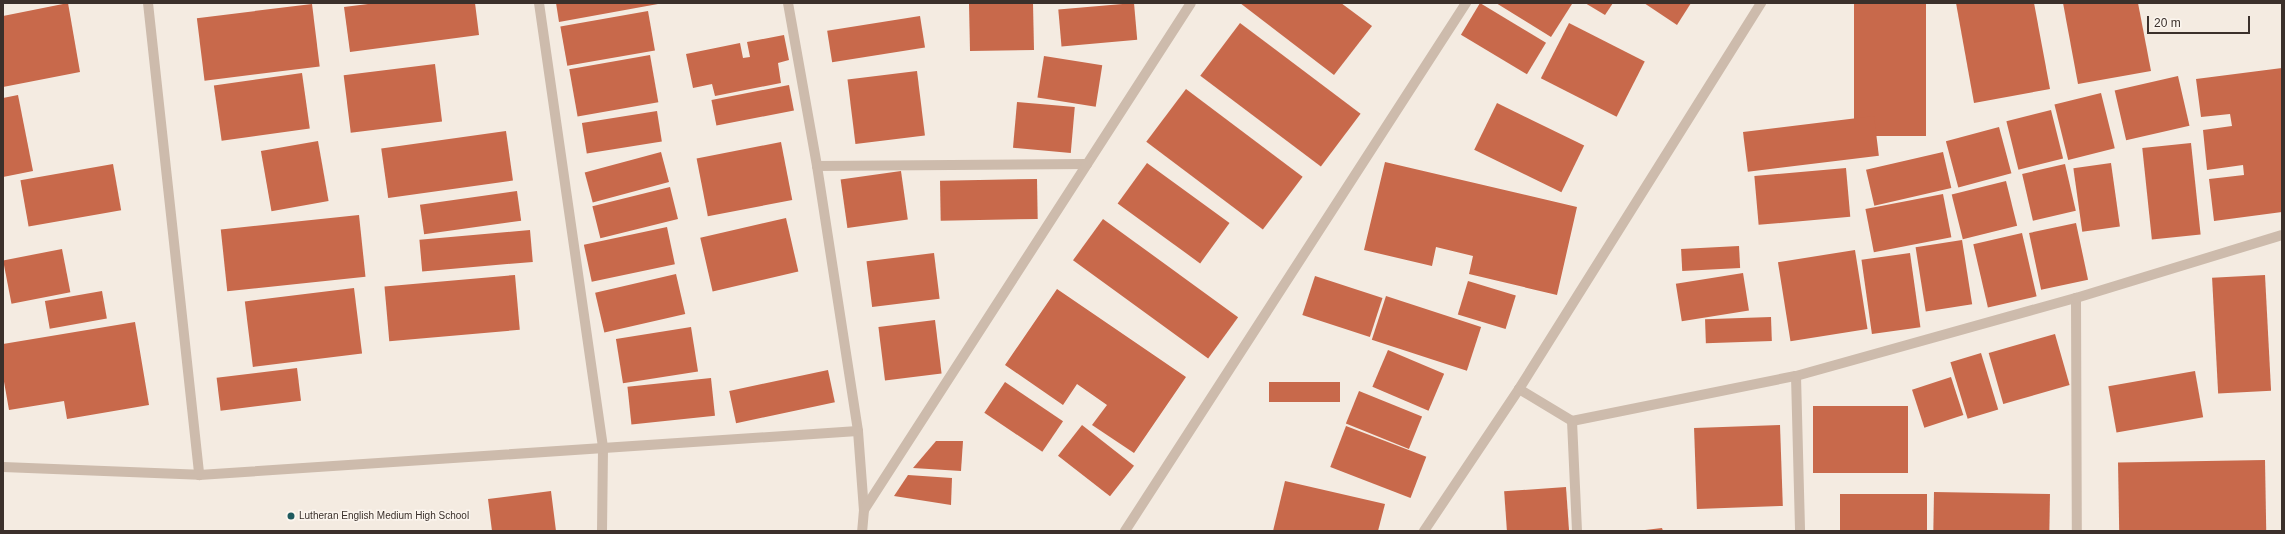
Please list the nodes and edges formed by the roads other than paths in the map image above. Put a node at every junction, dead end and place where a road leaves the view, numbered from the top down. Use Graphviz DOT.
graph roads {
  1 [pos="148,3"];
  2 [pos="539,3"];
  3 [pos="788,3"];
  4 [pos="1191,3"];
  5 [pos="1466,3"];
  6 [pos="1761,3"];
  7 [pos="1086,164"];
  8 [pos="818,166"];
  9 [pos="2282,235"];
  10 [pos="2076,298"];
  11 [pos="1796,376"];
  12 [pos="1519,389"];
  13 [pos="1572,421"];
  14 [pos="858,431"];
  15 [pos="603,449"];
  16 [pos="3,467"];
  17 [pos="199,475"];
  18 [pos="864,510"];
  19 [pos="602,531"];
  20 [pos="862,531"];
  21 [pos="1125,531"];
  22 [pos="1424,531"];
  23 [pos="1577,531"];
  24 [pos="1800,531"];
  25 [pos="2077,531"];
  1 -- 17 [label="street"];
  2 -- 15 [label="street"];
  3 -- 8 [label="street"];
  4 -- 7 [label="street"];
  5 -- 21 [label="street"];
  6 -- 12 [label="street"];
  7 -- 8 [label="street"];
  7 -- 18 [label="street"];
  8 -- 14 [label="street"];
  9 -- 10 [label="street"];
  10 -- 11 [label="street"];
  10 -- 25 [label="street"];
  11 -- 13 [label="street"];
  11 -- 24 [label="street"];
  12 -- 13 [label="street"];
  12 -- 22 [label="street"];
  13 -- 23 [label="street"];
  14 -- 15 [label="street"];
  14 -- 18 [label="street"];
  15 -- 17 [label="street"];
  15 -- 19 [label="street"];
  16 -- 17 [label="street"];
  18 -- 20 [label="street"];
}
